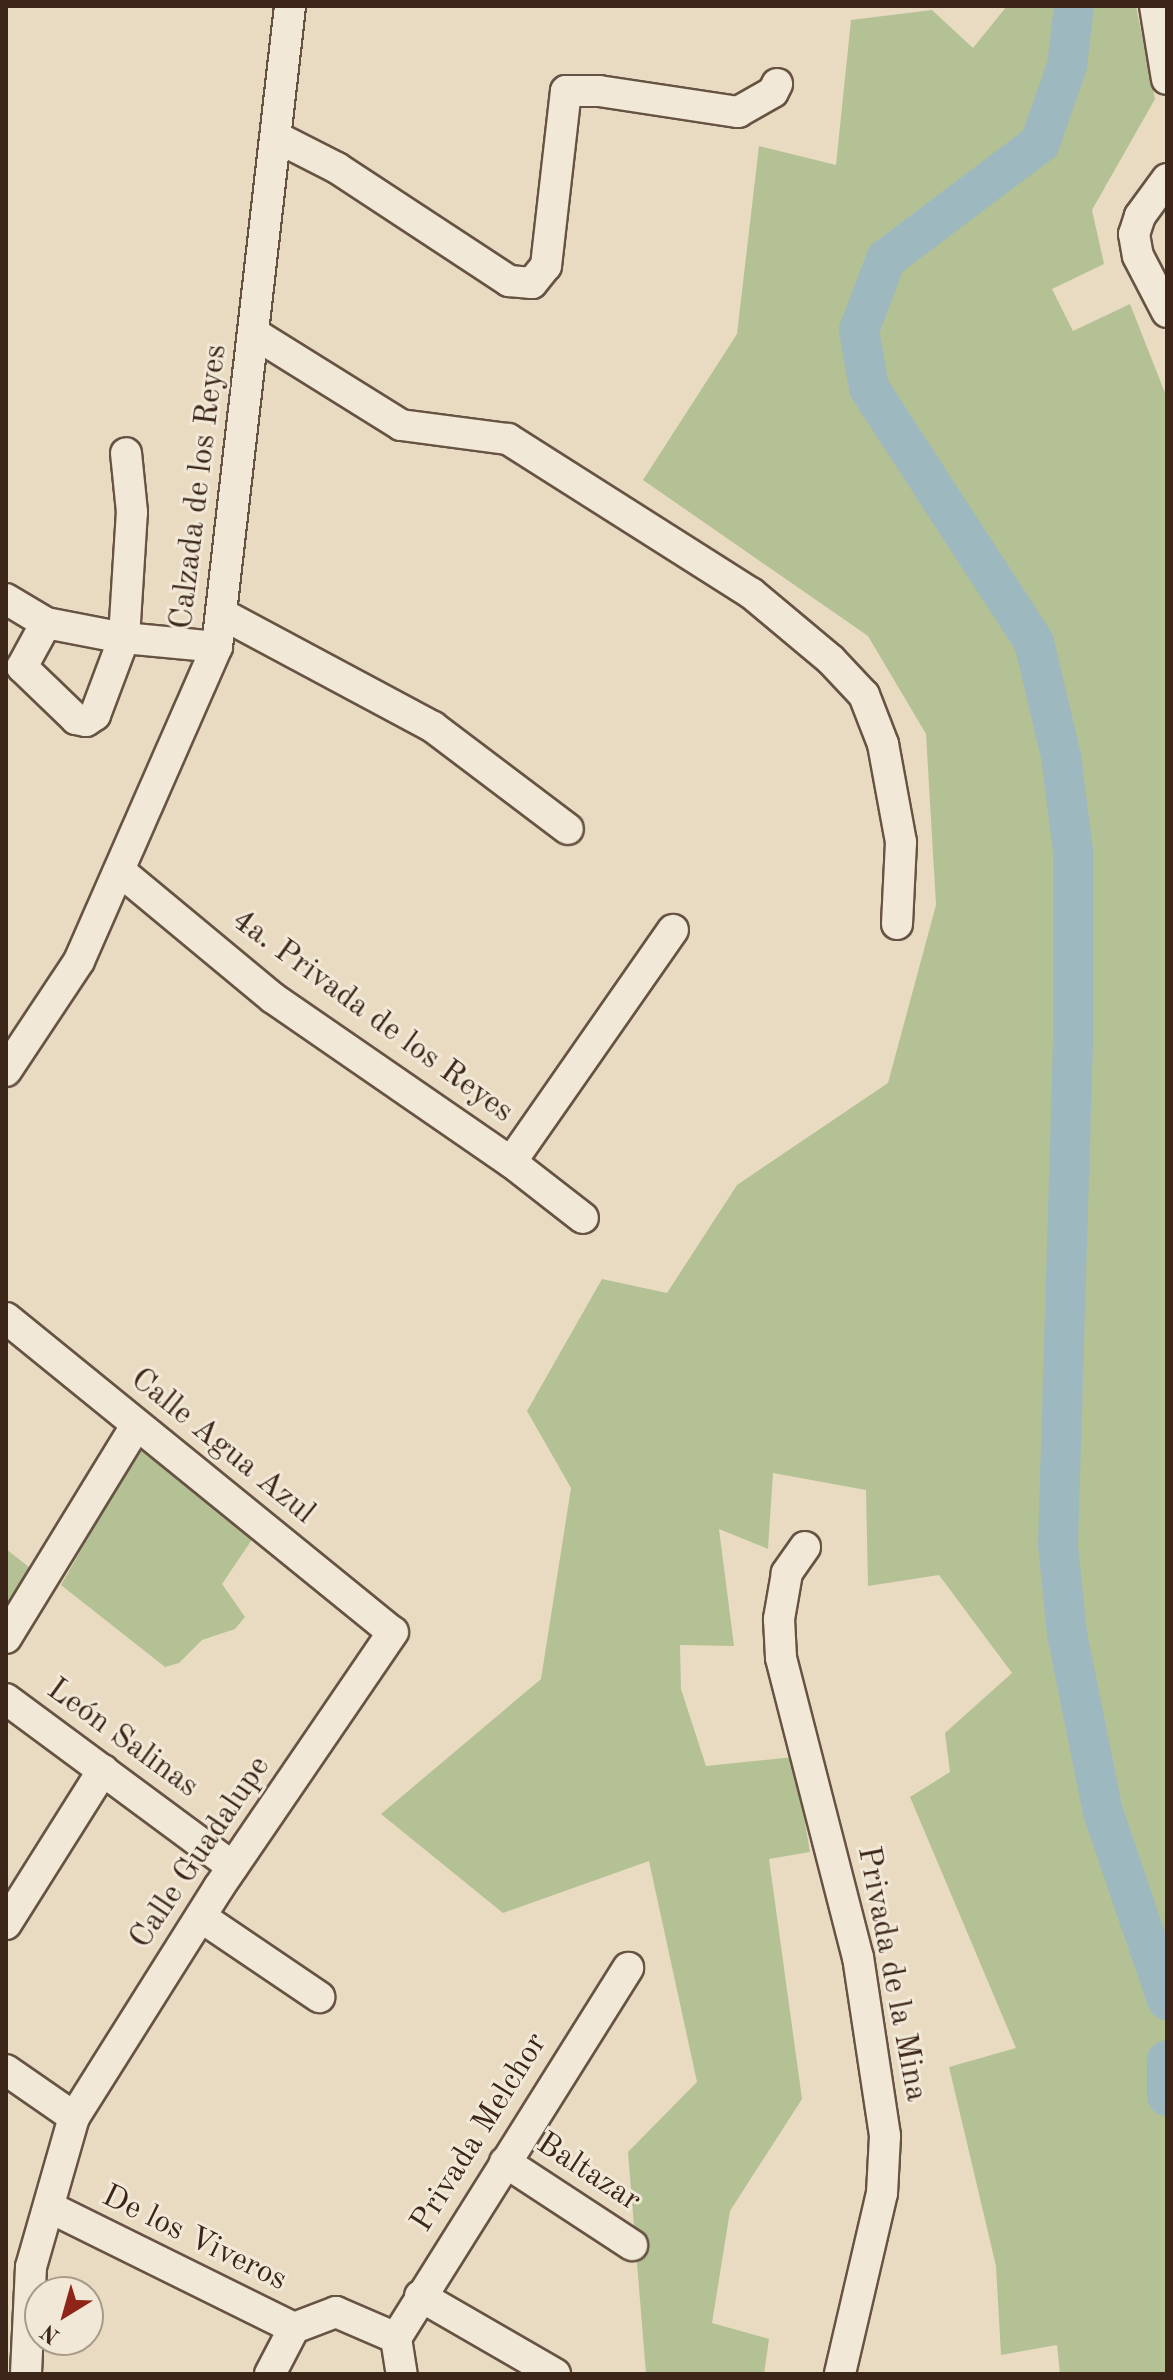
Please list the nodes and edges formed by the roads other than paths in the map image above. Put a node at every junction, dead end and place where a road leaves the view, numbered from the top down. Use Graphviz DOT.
graph roads {
  1 [pos="290,6"];
  2 [pos="1155,6"];
  3 [pos="1167,79"];
  4 [pos="777,84"];
  5 [pos="276,137"];
  6 [pos="1167,179"];
  7 [pos="1167,312"];
  8 [pos="255,334"];
  9 [pos="126,453"];
  10 [pos="6,599"];
  11 [pos="224,615"];
  12 [pos="46,623"];
  13 [pos="124,638"];
  14 [pos="217,647"];
  15 [pos="568,829"];
  16 [pos="120,871"];
  17 [pos="897,924"];
  18 [pos="673,930"];
  19 [pos="6,1071"];
  20 [pos="511,1162"];
  21 [pos="583,1218"];
  22 [pos="6,1318"];
  23 [pos="136,1426"];
  24 [pos="805,1547"];
  25 [pos="393,1632"];
  26 [pos="6,1638"];
  27 [pos="6,1699"];
  28 [pos="103,1770"];
  29 [pos="233,1867"];
  30 [pos="201,1917"];
  31 [pos="6,1924"];
  32 [pos="628,1968"];
  33 [pos="319,1997"];
  34 [pos="6,2070"];
  35 [pos="74,2117"];
  36 [pos="505,2162"];
  37 [pos="49,2207"];
  38 [pos="632,2245"];
  39 [pos="420,2296"];
  40 [pos="294,2328"];
  41 [pos="396,2338"];
  42 [pos="26,2374"];
  43 [pos="270,2374"];
  44 [pos="402,2374"];
  45 [pos="555,2374"];
  46 [pos="840,2374"];
  1 -- 5 [label="street, Calzada de los Reyes"];
  2 -- 3 [label="street"];
  4 -- 5 [label="street"];
  5 -- 8 [label="street, Calzada de los Reyes"];
  6 -- 7 [label="street"];
  8 -- 11 [label="street, Calzada de los Reyes"];
  8 -- 17 [label="street"];
  9 -- 13 [label="street"];
  10 -- 12 [label="street"];
  11 -- 14 [label="street, Calzada de los Reyes"];
  11 -- 15 [label="street"];
  12 -- 13 [label="street"];
  12 -- 13 [label="street"];
  13 -- 14 [label="street"];
  14 -- 16 [label="street, Calzada de los Reyes"];
  16 -- 19 [label="street, Calzada de los Reyes"];
  16 -- 20 [label="street, 4a. Privada de los Reyes"];
  18 -- 20 [label="street"];
  20 -- 21 [label="street, 4a. Privada de los Reyes"];
  22 -- 23 [label="street, Calle Agua Azul"];
  23 -- 25 [label="street, Calle Agua Azul"];
  23 -- 26 [label="street"];
  24 -- 46 [label="street, Privada de la Mina"];
  25 -- 29 [label="street, Calle Guadalupe"];
  27 -- 28 [label="street, León Salinas"];
  28 -- 29 [label="street, León Salinas"];
  28 -- 31 [label="street"];
  29 -- 30 [label="street, Calle Guadalupe"];
  30 -- 33 [label="street"];
  30 -- 35 [label="street, Calle Guadalupe"];
  32 -- 36 [label="street, Privada Melchor"];
  34 -- 35 [label="street"];
  35 -- 37 [label="street, Calle Guadalupe"];
  36 -- 38 [label="street, Baltazar"];
  36 -- 39 [label="street, Privada Melchor"];
  37 -- 40 [label="street, De los Viveros"];
  37 -- 42 [label="street, Calle Guadalupe"];
  39 -- 41 [label="street, Privada Melchor"];
  39 -- 45 [label="street"];
  40 -- 41 [label="street, De los Viveros"];
  40 -- 43 [label="street"];
  41 -- 44 [label="street"];
}
